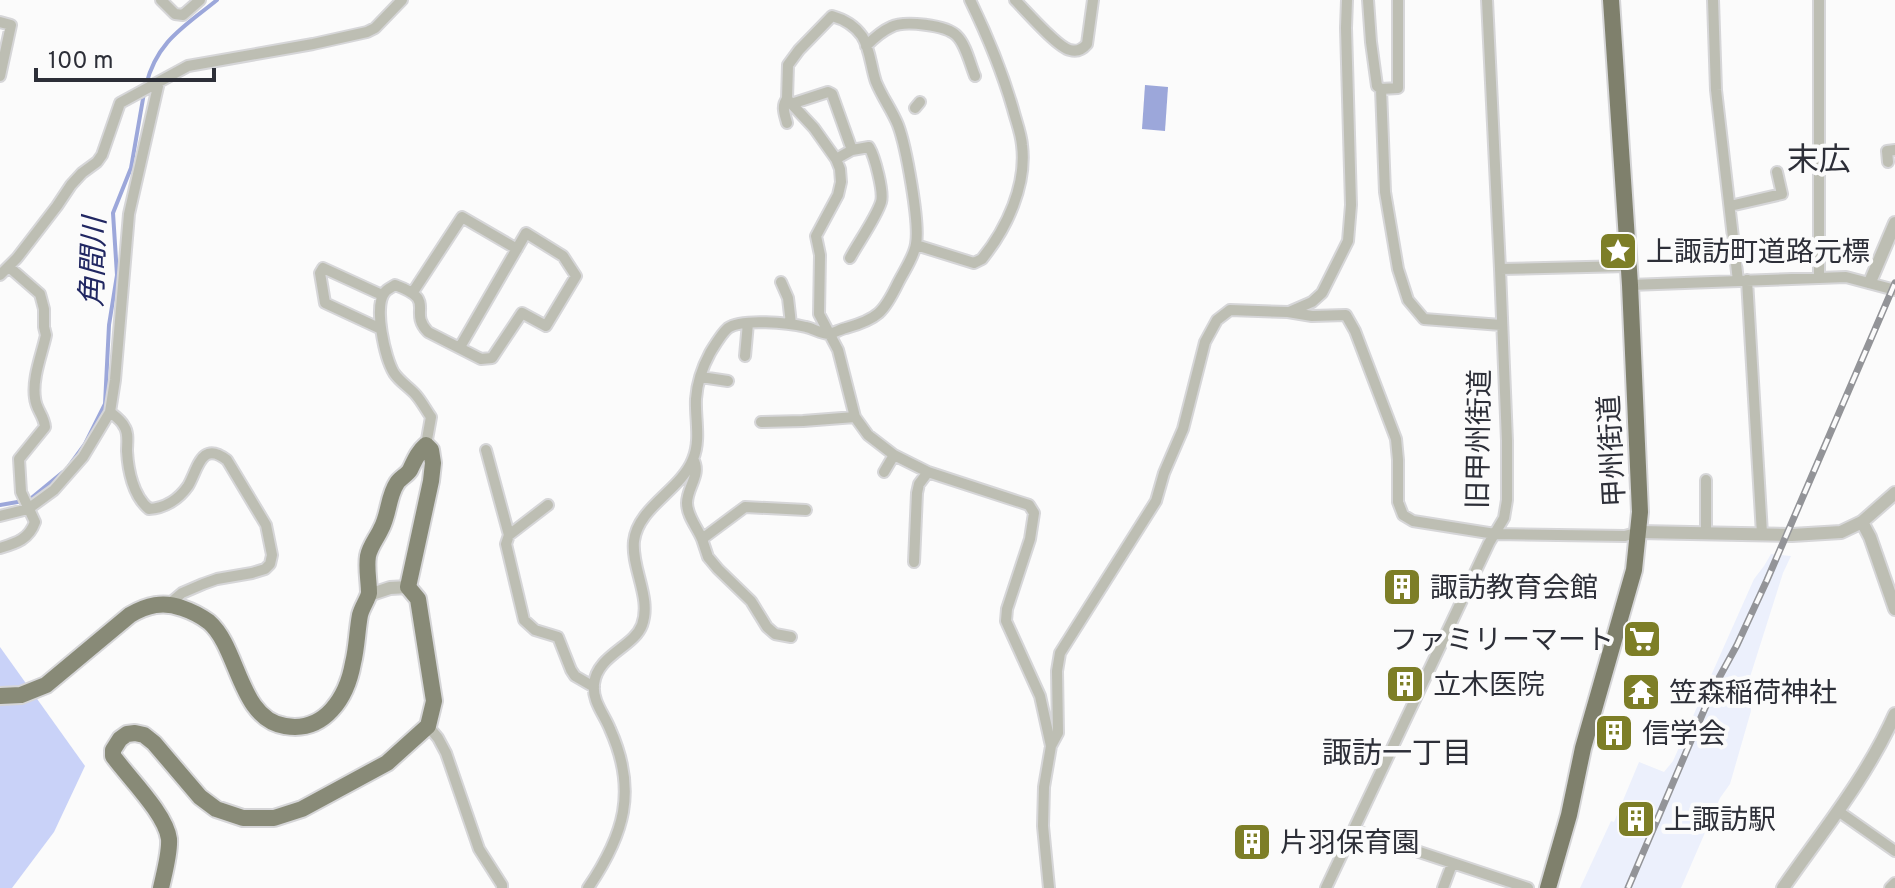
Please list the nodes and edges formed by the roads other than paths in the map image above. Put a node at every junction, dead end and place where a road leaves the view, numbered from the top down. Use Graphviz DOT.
graph roads {
  1 [pos="161,0"];
  2 [pos="200,0"];
  3 [pos="402,0"];
  4 [pos="970,0"];
  5 [pos="1015,0"];
  6 [pos="1093,0"];
  7 [pos="1347,0"];
  8 [pos="1368,0"];
  9 [pos="1398,0"];
  10 [pos="1487,0"];
  11 [pos="1611,0"];
  12 [pos="1713,0"];
  13 [pos="1819,0"];
  14 [pos="0,22"];
  15 [pos="866,46"];
  16 [pos="0,76"];
  17 [pos="975,76"];
  18 [pos="156,83"];
  19 [pos="1381,89"];
  20 [pos="789,102"];
  21 [pos="787,123"];
  22 [pos="852,150"];
  23 [pos="1895,150"];
  24 [pos="836,159"];
  25 [pos="1888,162"];
  26 [pos="1777,172"];
  27 [pos="1730,206"];
  28 [pos="1895,223"];
  29 [pos="916,245"];
  30 [pos="517,249"];
  31 [pos="850,258"];
  32 [pos="1628,266"];
  33 [pos="1500,269"];
  34 [pos="5,271"];
  35 [pos="1819,277"];
  36 [pos="1775,279"];
  37 [pos="1743,281"];
  38 [pos="781,282"];
  39 [pos="1870,282"];
  40 [pos="1630,285"];
  41 [pos="1895,290"];
  42 [pos="413,292"];
  43 [pos="1775,293"];
  44 [pos="382,295"];
  45 [pos="1288,312"];
  46 [pos="890,317"];
  47 [pos="874,318"];
  48 [pos="748,323"];
  49 [pos="791,324"];
  50 [pos="1501,325"];
  51 [pos="381,329"];
  52 [pos="829,334"];
  53 [pos="460,347"];
  54 [pos="745,356"];
  55 [pos="701,377"];
  56 [pos="728,381"];
  57 [pos="110,412"];
  58 [pos="855,417"];
  59 [pos="761,422"];
  60 [pos="426,445"];
  61 [pos="486,450"];
  62 [pos="894,455"];
  63 [pos="693,459"];
  64 [pos="884,472"];
  65 [pos="928,472"];
  66 [pos="1706,480"];
  67 [pos="1895,493"];
  68 [pos="548,505"];
  69 [pos="28,509"];
  70 [pos="806,510"];
  71 [pos="0,516"];
  72 [pos="1862,522"];
  73 [pos="1639,532"];
  74 [pos="1706,532"];
  75 [pos="1495,534"];
  76 [pos="1762,534"];
  77 [pos="509,535"];
  78 [pos="702,539"];
  79 [pos="0,548"];
  80 [pos="914,562"];
  81 [pos="408,587"];
  82 [pos="369,595"];
  83 [pos="1894,603"];
  84 [pos="169,604"];
  85 [pos="791,637"];
  86 [pos="594,687"];
  87 [pos="0,696"];
  88 [pos="1895,714"];
  89 [pos="428,726"];
  90 [pos="1051,746"];
  91 [pos="1838,811"];
  92 [pos="1353,830"];
  93 [pos="1893,845"];
  94 [pos="1452,864"];
  95 [pos="1895,883"];
  96 [pos="161,888"];
  97 [pos="502,888"];
  98 [pos="588,888"];
  99 [pos="1049,888"];
  100 [pos="1326,888"];
  101 [pos="1443,888"];
  102 [pos="1528,888"];
  103 [pos="1548,888"];
  104 [pos="1783,888"];
  105 [pos="1890,888"];
  1 -- 2 [label="street"];
  3 -- 18 [label="street"];
  4 -- 29 [label="street"];
  5 -- 6 [label="street"];
  7 -- 45 [label="street"];
  8 -- 19 [label="street"];
  9 -- 19 [label="street"];
  10 -- 33 [label="street, 旧甲州街道"];
  11 -- 32 [label="highway, 甲州街道"];
  12 -- 27 [label="street"];
  13 -- 35 [label="street"];
  14 -- 16 [label="street"];
  15 -- 17 [label="street"];
  15 -- 20 [label="street"];
  15 -- 29 [label="street"];
  18 -- 34 [label="street"];
  18 -- 57 [label="street"];
  19 -- 50 [label="street"];
  20 -- 21 [label="street"];
  20 -- 22 [label="street"];
  20 -- 24 [label="street"];
  22 -- 24 [label="street"];
  22 -- 31 [label="street"];
  23 -- 25 [label="street"];
  24 -- 52 [label="street"];
  26 -- 27 [label="street"];
  27 -- 37 [label="street"];
  28 -- 39 [label="street"];
  29 -- 47 [label="street"];
  30 -- 42 [label="street"];
  30 -- 53 [label="street"];
  30 -- 53 [label="street"];
  32 -- 33 [label="street"];
  32 -- 40 [label="highway, 甲州街道"];
  33 -- 50 [label="street, 旧甲州街道"];
  34 -- 69 [label="street"];
  35 -- 36 [label="street"];
  35 -- 39 [label="street"];
  36 -- 37 [label="street"];
  36 -- 43 [label="street"];
  37 -- 40 [label="street"];
  37 -- 76 [label="street"];
  38 -- 49 [label="street"];
  39 -- 41 [label="street"];
  40 -- 73 [label="highway, 甲州街道"];
  42 -- 44 [label="street"];
  42 -- 53 [label="street"];
  44 -- 51 [label="street"];
  44 -- 51 [label="street"];
  45 -- 75 [label="street"];
  45 -- 90 [label="street"];
  46 -- 47 [label="street"];
  47 -- 52 [label="street"];
  48 -- 49 [label="street"];
  48 -- 54 [label="street"];
  48 -- 55 [label="street"];
  49 -- 52 [label="street"];
  50 -- 75 [label="street, 旧甲州街道"];
  51 -- 60 [label="street"];
  52 -- 58 [label="street"];
  55 -- 56 [label="street"];
  55 -- 63 [label="street"];
  57 -- 69 [label="street"];
  57 -- 84 [label="street"];
  58 -- 59 [label="street"];
  58 -- 62 [label="street"];
  60 -- 81 [label="main road"];
  60 -- 82 [label="main road"];
  61 -- 77 [label="street"];
  62 -- 64 [label="street"];
  62 -- 65 [label="street"];
  63 -- 78 [label="street"];
  63 -- 86 [label="street"];
  65 -- 80 [label="street"];
  65 -- 90 [label="street"];
  66 -- 74 [label="street"];
  67 -- 72 [label="street"];
  68 -- 77 [label="street"];
  69 -- 71 [label="street"];
  69 -- 79 [label="street"];
  70 -- 78 [label="street"];
  72 -- 76 [label="street"];
  72 -- 83 [label="street"];
  73 -- 74 [label="street"];
  73 -- 75 [label="street"];
  73 -- 103 [label="highway, 甲州街道"];
  74 -- 76 [label="street"];
  75 -- 92 [label="street, 旧甲州街道"];
  77 -- 86 [label="street"];
  78 -- 85 [label="street"];
  81 -- 82 [label="street"];
  81 -- 89 [label="main road"];
  82 -- 84 [label="main road"];
  84 -- 87 [label="main road"];
  86 -- 98 [label="street"];
  88 -- 91 [label="street"];
  89 -- 96 [label="main road"];
  89 -- 97 [label="street"];
  90 -- 99 [label="street"];
  91 -- 93 [label="street"];
  91 -- 104 [label="street"];
  92 -- 94 [label="street"];
  92 -- 100 [label="street, 旧甲州街道"];
  94 -- 101 [label="street"];
  94 -- 102 [label="street"];
  95 -- 105 [label="street"];
}
